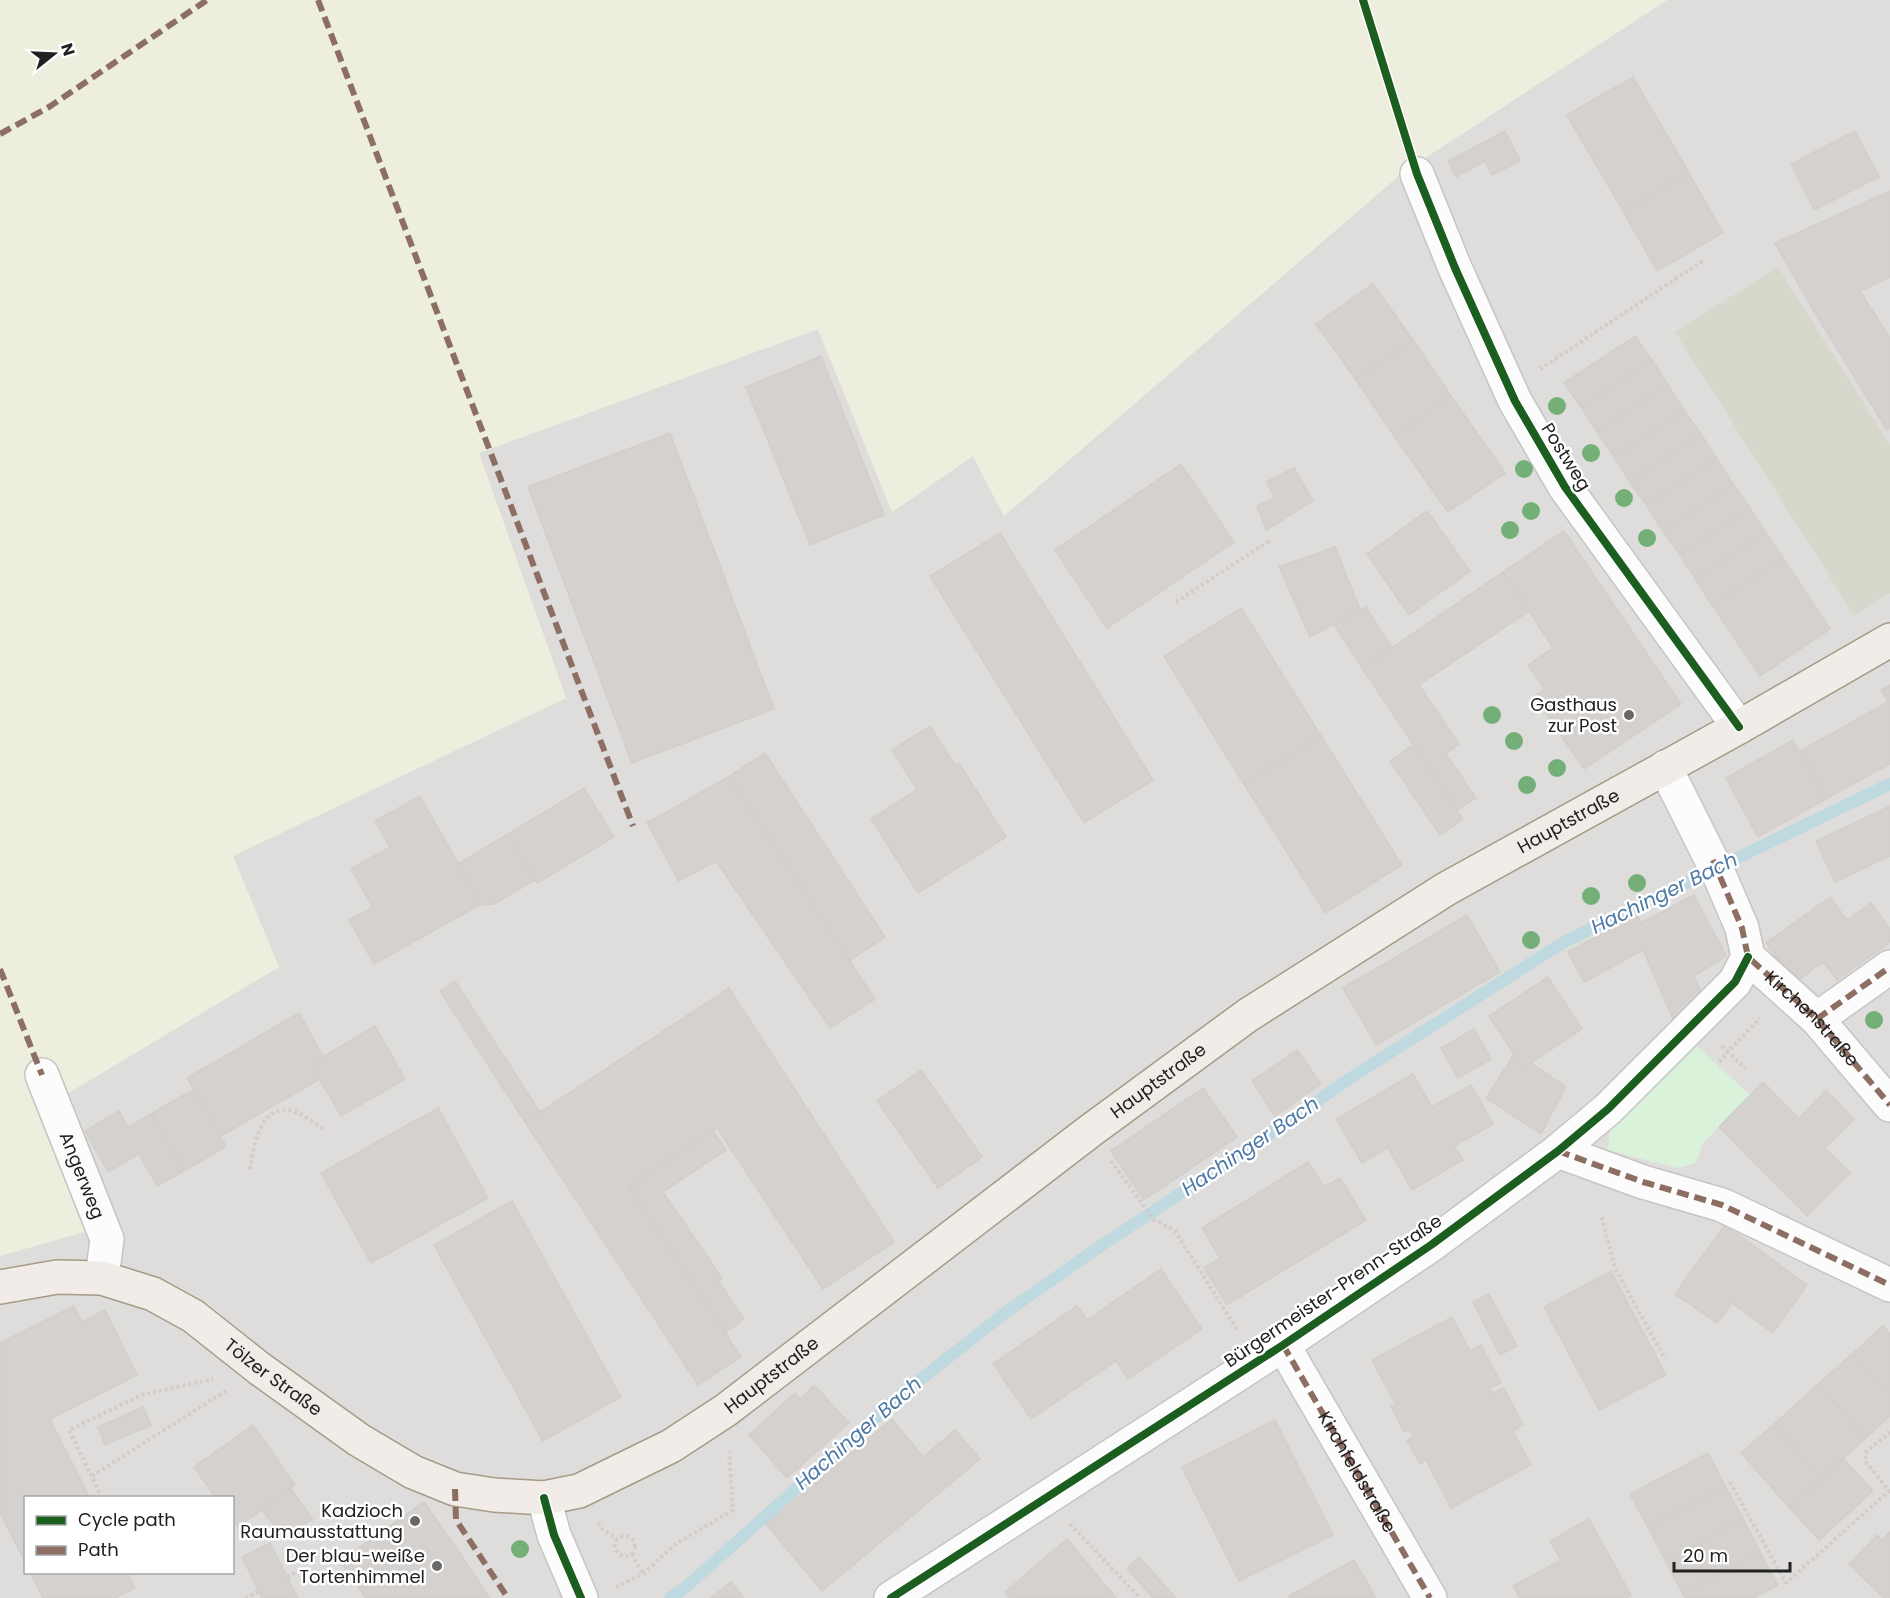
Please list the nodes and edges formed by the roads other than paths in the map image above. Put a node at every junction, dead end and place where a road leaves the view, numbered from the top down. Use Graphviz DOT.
graph roads {
  1 [pos="1417,174"];
  2 [pos="1890,640"];
  3 [pos="1740,727"];
  4 [pos="1665,767"];
  5 [pos="1748,957"];
  6 [pos="1890,967"];
  7 [pos="1817,1019"];
  8 [pos="42,1075"];
  9 [pos="1890,1105"];
  10 [pos="1558,1151"];
  11 [pos="102,1278"];
  12 [pos="1890,1286"];
  13 [pos="0,1287"];
  14 [pos="1283,1345"];
  15 [pos="544,1498"];
  16 [pos="581,1598"];
  17 [pos="891,1598"];
  18 [pos="1430,1598"];
  1 -- 3 [label="street, Postweg"];
  2 -- 3 [label="main road, Hauptstraße"];
  3 -- 4 [label="main road, Hauptstraße"];
  4 -- 5 [label="street, Kirchenstraße"];
  4 -- 15 [label="main road, Hauptstraße"];
  5 -- 7 [label="street, Kirchenstraße"];
  5 -- 10 [label="street, Bürgermeister-Prenn-Straße"];
  6 -- 7 [label="street"];
  7 -- 9 [label="street, Kirchenstraße"];
  8 -- 11 [label="street, Angerweg"];
  10 -- 12 [label="street"];
  10 -- 14 [label="street, Bürgermeister-Prenn-Straße"];
  11 -- 13 [label="main road, Tölzer Straße"];
  11 -- 15 [label="main road, Tölzer Straße"];
  14 -- 17 [label="street, Bürgermeister-Prenn-Straße"];
  14 -- 18 [label="street, Kirchfeldstraße"];
  15 -- 16 [label="street"];
}
